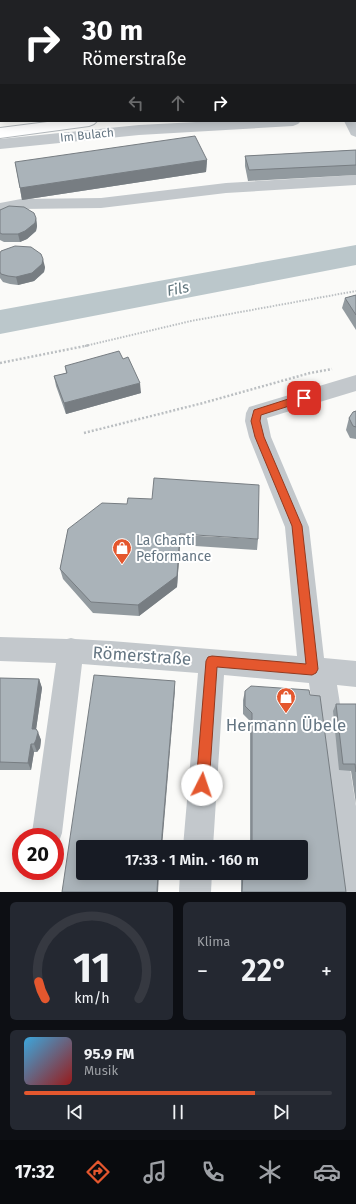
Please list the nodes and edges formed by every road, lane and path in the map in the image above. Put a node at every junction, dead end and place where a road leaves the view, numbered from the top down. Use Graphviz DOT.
graph roads {
  1 [pos="82,122"];
  2 [pos="276,122"];
  3 [pos="352,122"];
  4 [pos="356,132"];
  5 [pos="0,133"];
  6 [pos="0,144"];
  7 [pos="356,180"];
  8 [pos="0,208"];
  9 [pos="356,291"];
  10 [pos="0,364"];
  11 [pos="338,369"];
  12 [pos="356,383"];
  13 [pos="84,434"];
  14 [pos="0,649"];
  15 [pos="71,650"];
  16 [pos="212,661"];
  17 [pos="317,670"];
  18 [pos="356,674"];
  19 [pos="48,828"];
  20 [pos="199,840"];
  21 [pos="196,880"];
  22 [pos="195,892"];
  23 [pos="354,892"];
  1 -- 5 [label="highway"];
  2 -- 6 [label="street, Im Bulach"];
  3 -- 4 [label="street"];
  7 -- 8 [label="street"];
  9 -- 10 [label="path"];
  11 -- 13 [label="path"];
  12 -- 17 [label="street"];
  14 -- 15 [label="street, Römerstraße"];
  15 -- 16 [label="street, Römerstraße"];
  15 -- 19 [label="street"];
  16 -- 17 [label="street, Römerstraße"];
  16 -- 20 [label="street"];
  17 -- 18 [label="street, Römerstraße"];
  17 -- 23 [label="street"];
  21 -- 22 [label="street"];
}
